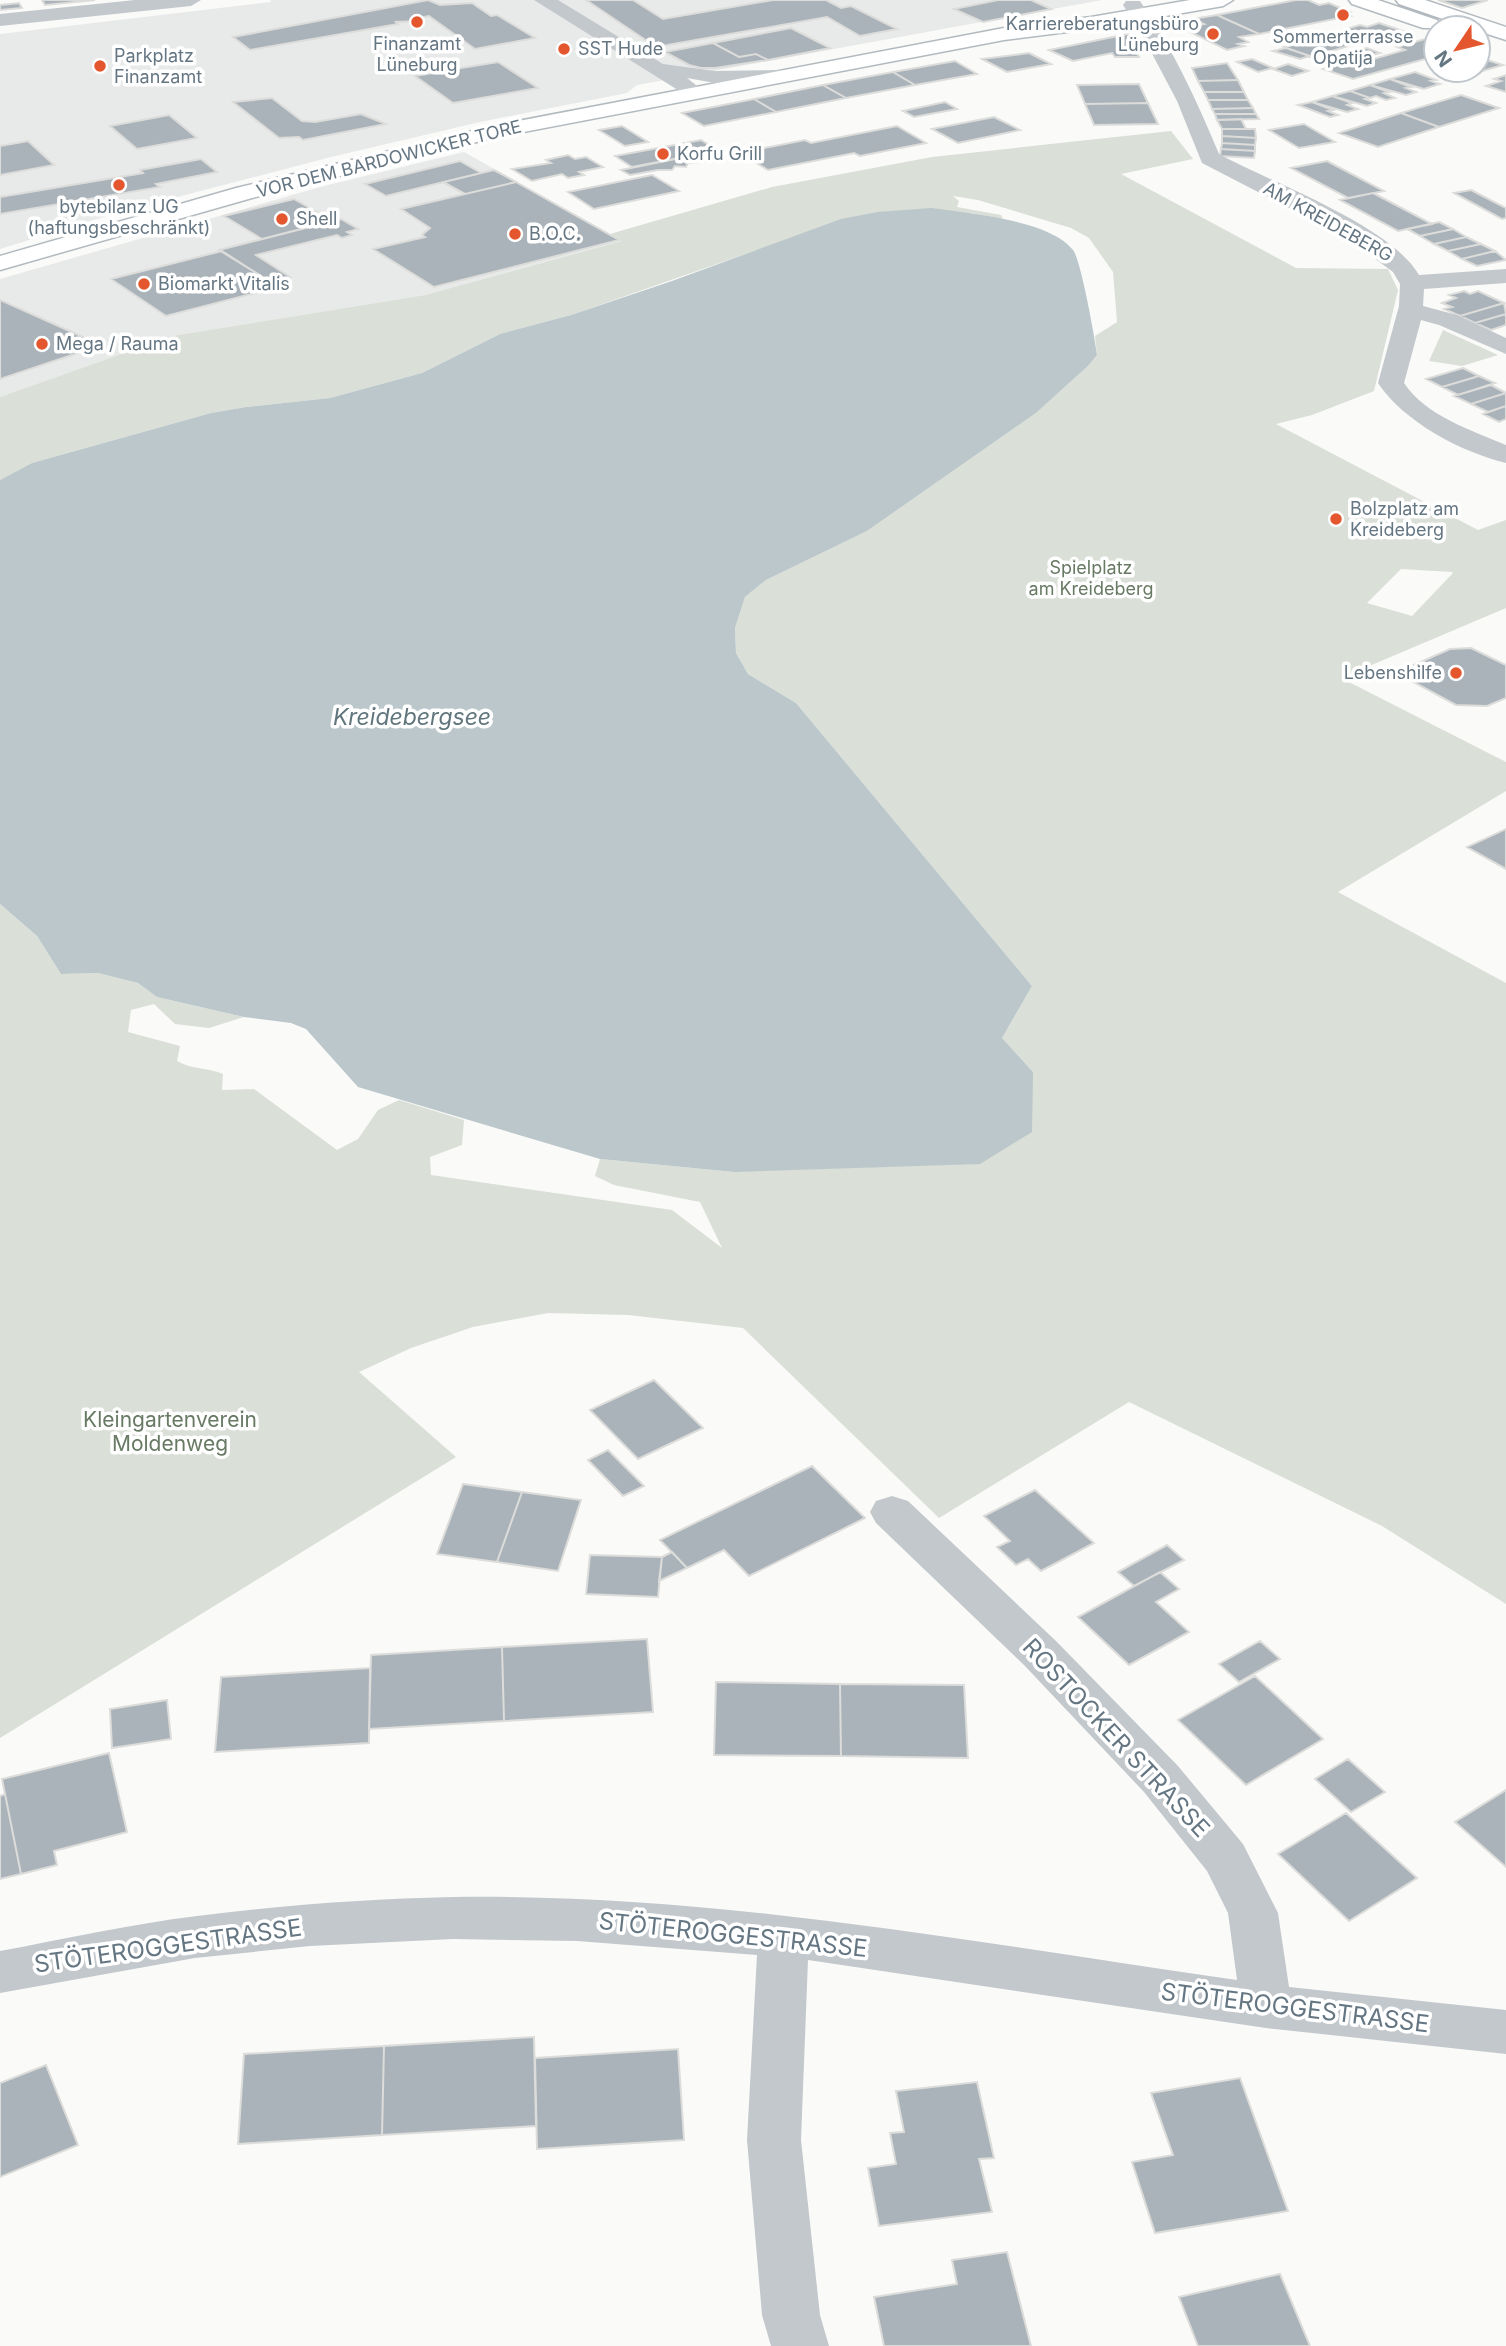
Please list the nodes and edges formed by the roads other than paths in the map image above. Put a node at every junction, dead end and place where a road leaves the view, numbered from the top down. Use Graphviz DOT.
graph roads {
  1 [pos="191,0"];
  2 [pos="544,0"];
  3 [pos="1156,0"];
  4 [pos="1223,0"];
  5 [pos="1359,0"];
  6 [pos="1406,0"];
  7 [pos="1136,9"];
  8 [pos="0,20"];
  9 [pos="1422,21"];
  10 [pos="1506,34"];
  11 [pos="654,67"];
  12 [pos="783,76"];
  13 [pos="696,93"];
  14 [pos="0,263"];
  15 [pos="1506,276"];
  16 [pos="1412,283"];
  17 [pos="1410,310"];
  18 [pos="1506,347"];
  19 [pos="1506,454"];
  20 [pos="892,1512"];
  21 [pos="784,1936"];
  22 [pos="0,1972"];
  23 [pos="1266,2006"];
  24 [pos="1506,2032"];
  25 [pos="800,2346"];
  1 -- 8 [label="street"];
  2 -- 11 [label="street"];
  3 -- 7 [label="main road, VOR DEM BARDOWICKER TORE"];
  4 -- 7 [label="main road, VOR DEM BARDOWICKER TORE"];
  5 -- 9 [label="main road"];
  6 -- 10 [label="main road"];
  7 -- 12 [label="main road, VOR DEM BARDOWICKER TORE"];
  7 -- 16 [label="street, AM KREIDEBERG"];
  11 -- 12 [label="street, VOR DEM BARDOWICKER TORE"];
  11 -- 13 [label="street"];
  12 -- 13 [label="main road, VOR DEM BARDOWICKER TORE"];
  13 -- 14 [label="main road, VOR DEM BARDOWICKER TORE"];
  15 -- 16 [label="street"];
  16 -- 17 [label="street, AM KREIDEBERG"];
  17 -- 18 [label="street"];
  17 -- 19 [label="street, AM KREIDEBERG"];
  20 -- 23 [label="street, ROSTOCKER STRASSE"];
  21 -- 22 [label="street, STÖTEROGGESTRASSE"];
  21 -- 23 [label="street, STÖTEROGGESTRASSE"];
  21 -- 25 [label="street"];
  23 -- 24 [label="street, STÖTEROGGESTRASSE"];
}
